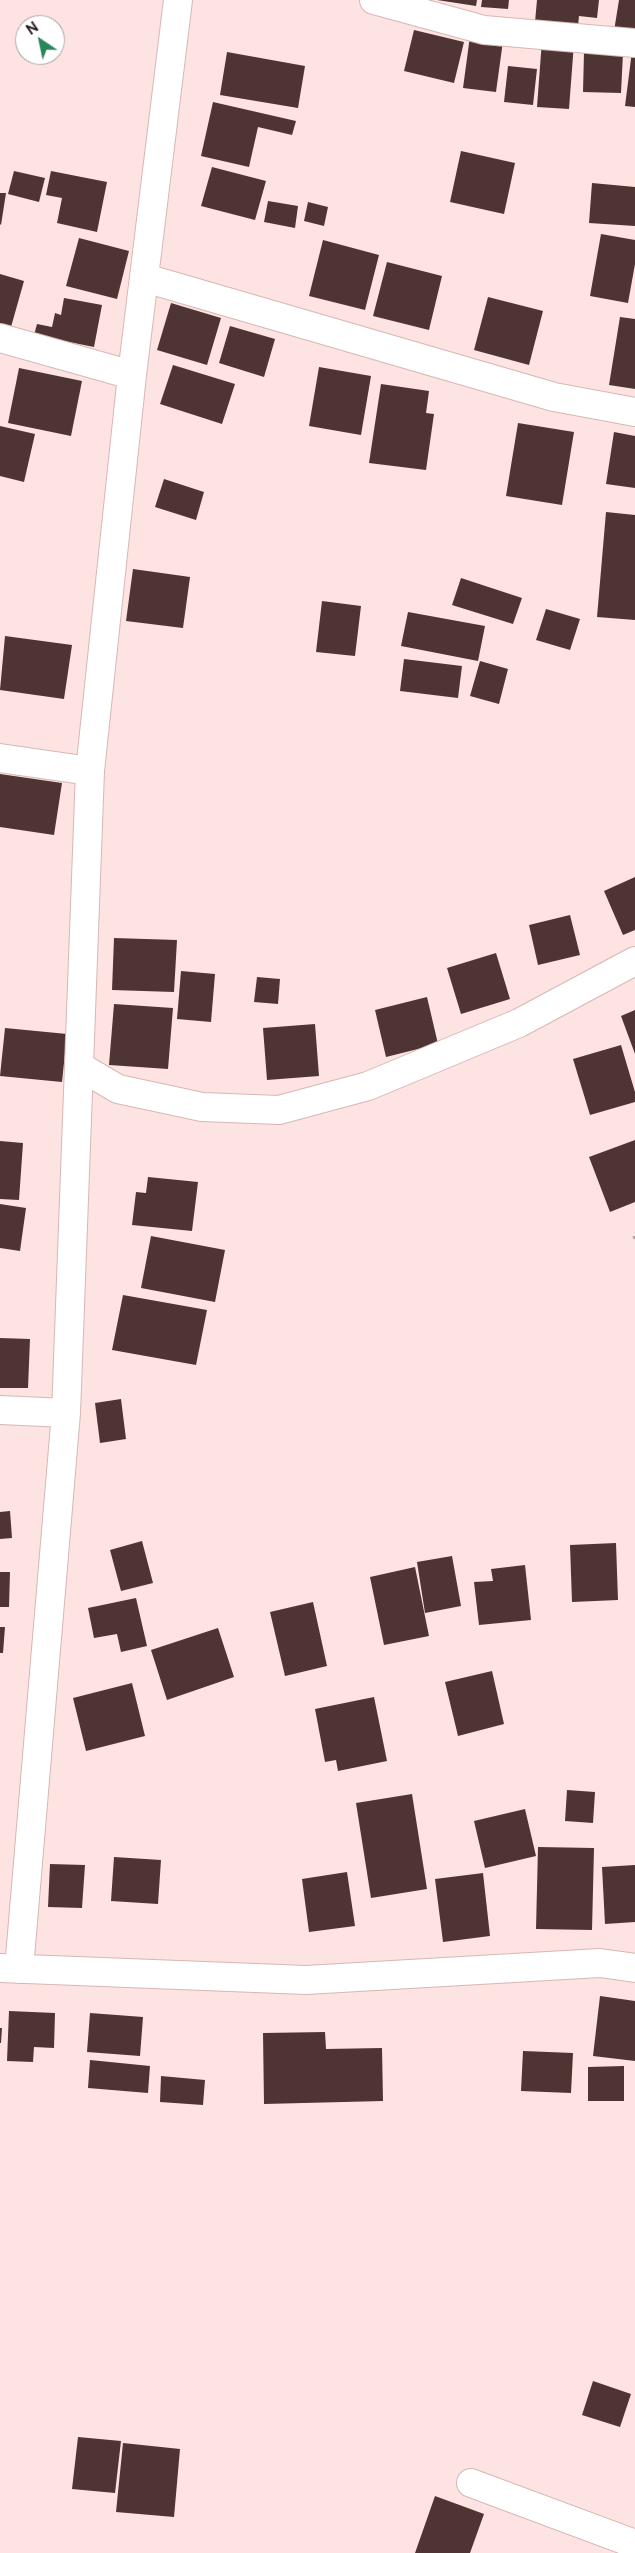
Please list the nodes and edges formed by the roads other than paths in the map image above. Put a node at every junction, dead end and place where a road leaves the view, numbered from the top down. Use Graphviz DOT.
graph roads {
  1 [pos="176,0"];
  2 [pos="374,0"];
  3 [pos="635,43"];
  4 [pos="144,278"];
  5 [pos="0,338"];
  6 [pos="132,375"];
  7 [pos="635,412"];
  8 [pos="0,758"];
  9 [pos="90,771"];
  10 [pos="635,961"];
  11 [pos="79,1066"];
  12 [pos="0,1410"];
  13 [pos="66,1413"];
  14 [pos="10,1968"];
  15 [pos="635,1968"];
  16 [pos="471,2483"];
  17 [pos="635,2544"];
  1 -- 4 [label="street"];
  2 -- 3 [label="street"];
  4 -- 6 [label="street"];
  4 -- 7 [label="street"];
  5 -- 6 [label="street"];
  6 -- 9 [label="street"];
  8 -- 9 [label="street"];
  9 -- 11 [label="street"];
  10 -- 11 [label="street"];
  11 -- 13 [label="street"];
  12 -- 13 [label="street"];
  13 -- 14 [label="street"];
  14 -- 15 [label="street"];
  16 -- 17 [label="street"];
}
